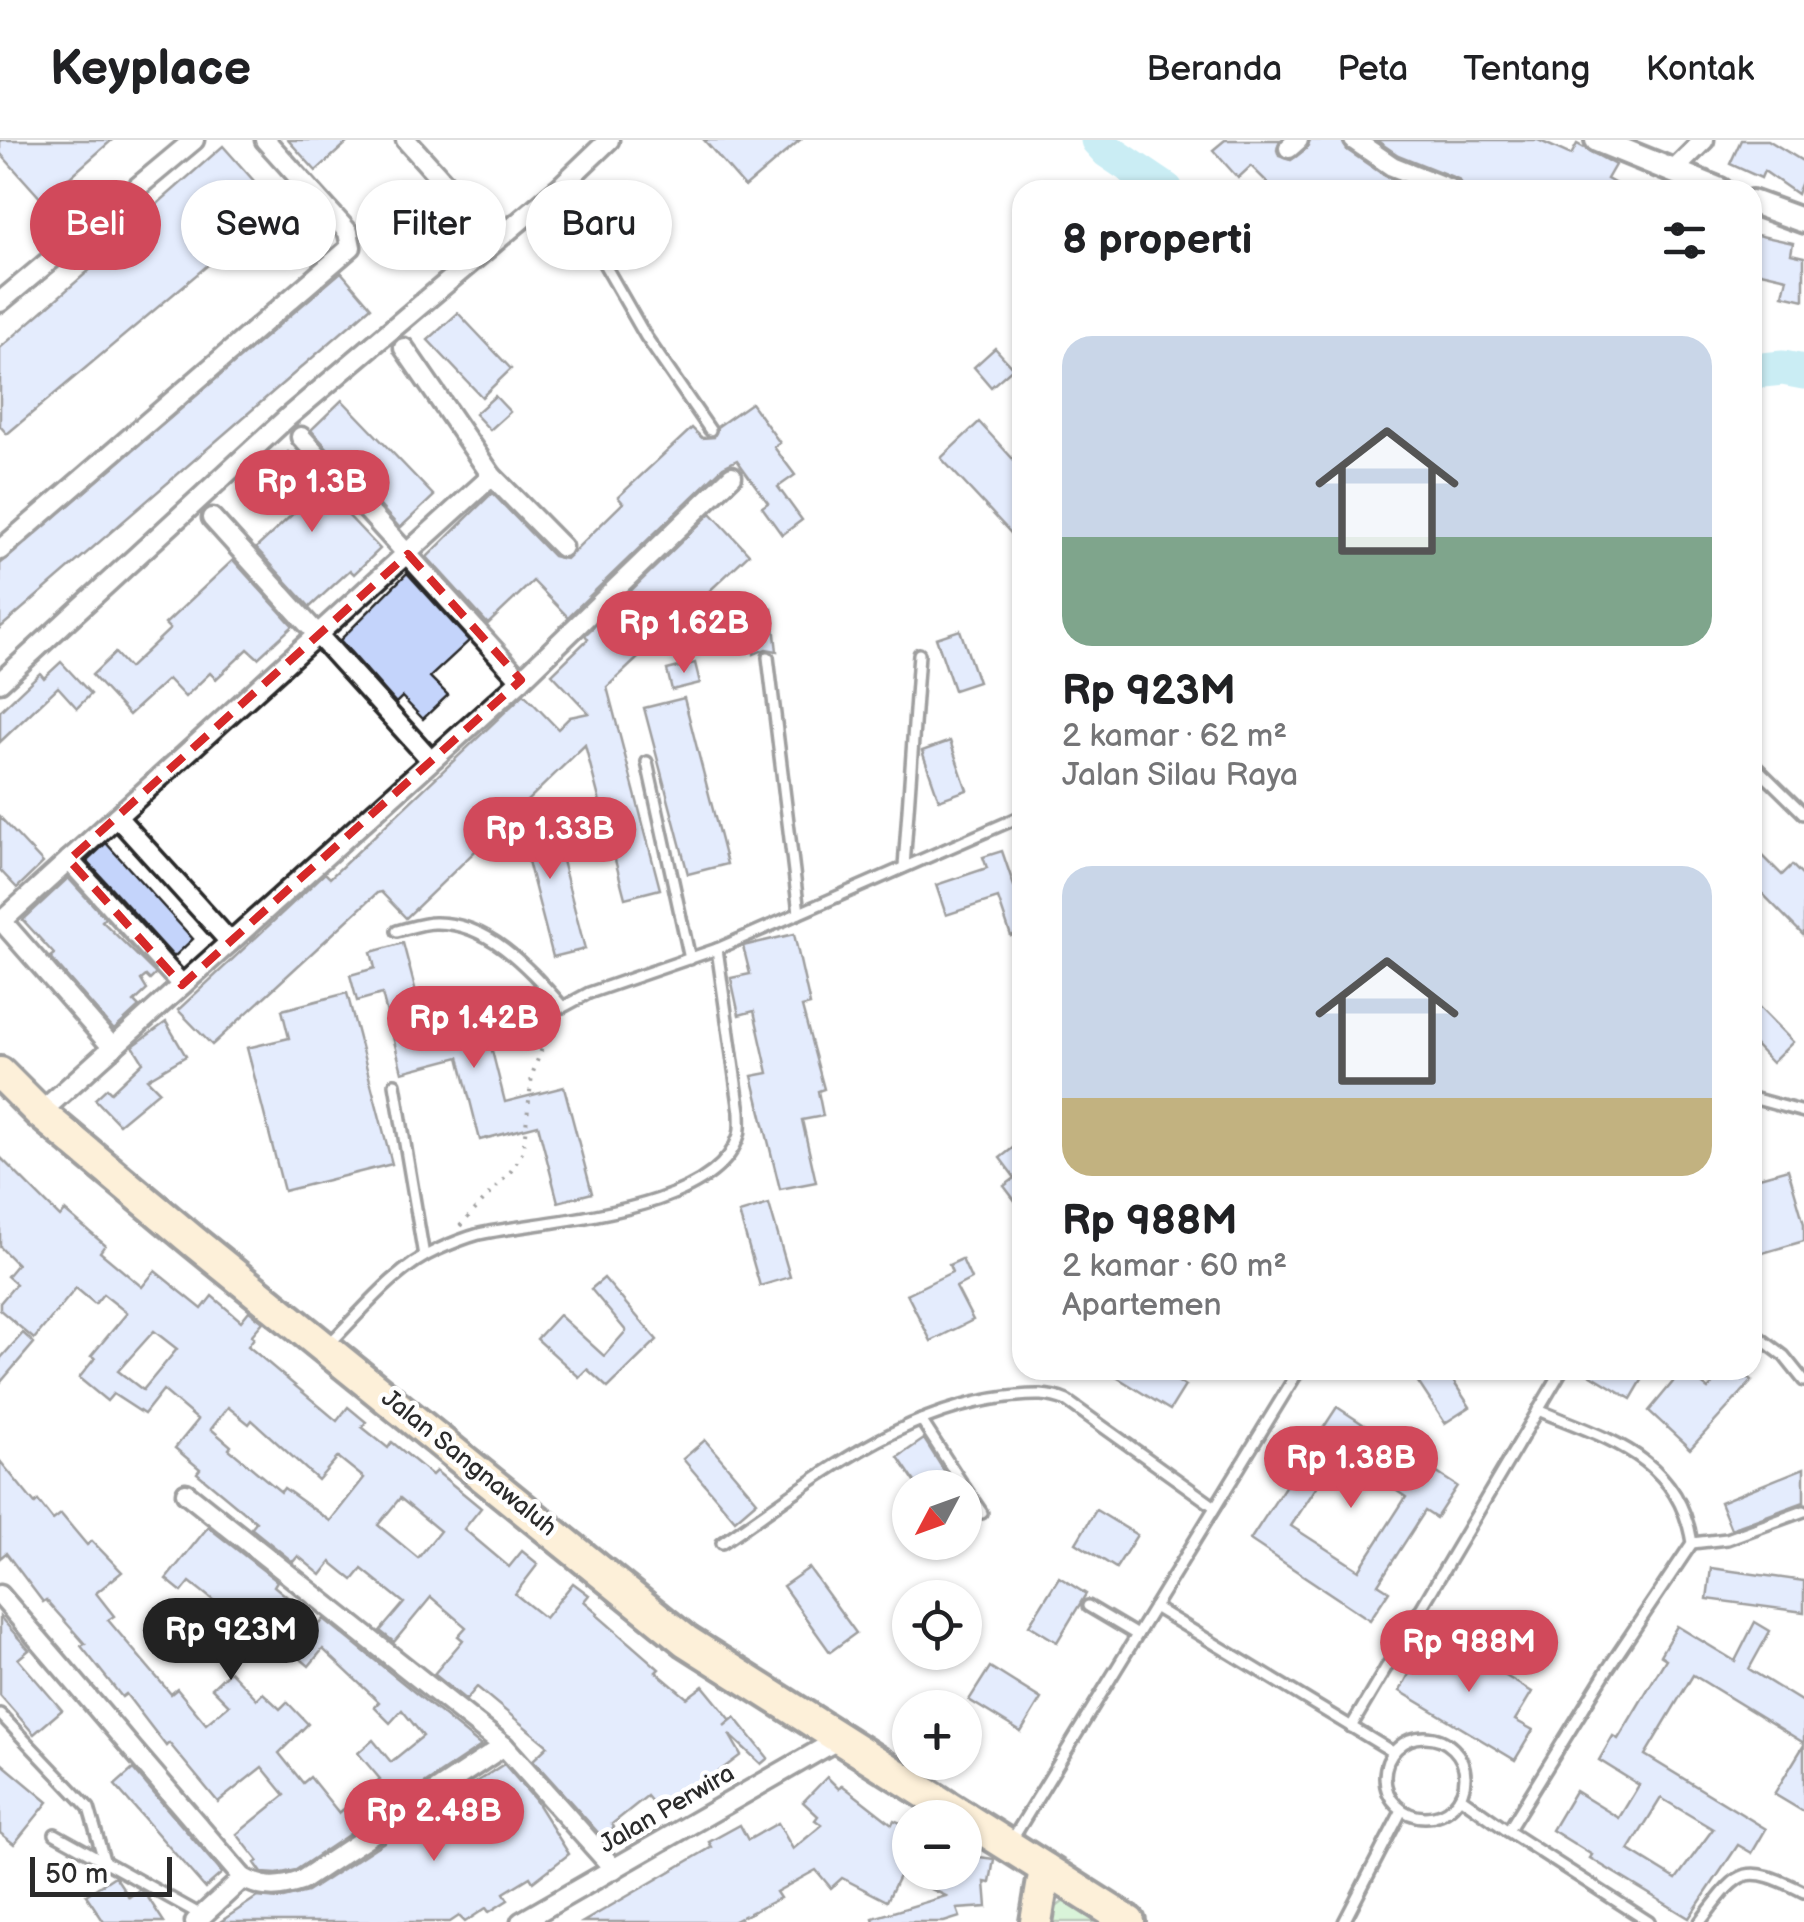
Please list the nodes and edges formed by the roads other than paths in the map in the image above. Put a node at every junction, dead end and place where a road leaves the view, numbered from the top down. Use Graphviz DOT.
graph roads {
  1 [pos="194,140"];
  2 [pos="265,140"];
  3 [pos="406,140"];
  4 [pos="609,140"];
  5 [pos="1354,140"];
  6 [pos="1598,140"];
  7 [pos="1704,140"];
  8 [pos="1673,171"];
  9 [pos="442,180"];
  10 [pos="567,180"];
  11 [pos="1427,180"];
  12 [pos="1695,180"];
  13 [pos="1762,206"];
  14 [pos="526,216"];
  15 [pos="1804,221"];
  16 [pos="608,270"];
  17 [pos="0,302"];
  18 [pos="404,348"];
  19 [pos="710,430"];
  20 [pos="301,437"];
  21 [pos="492,476"];
  22 [pos="732,476"];
  23 [pos="212,518"];
  24 [pos="562,547"];
  25 [pos="0,550"];
  26 [pos="408,554"];
  27 [pos="319,634"];
  28 [pos="919,654"];
  29 [pos="768,656"];
  30 [pos="520,680"];
  31 [pos="0,682"];
  32 [pos="432,760"];
  33 [pos="647,762"];
  34 [pos="1762,773"];
  35 [pos="1804,814"];
  36 [pos="117,817"];
  37 [pos="1012,820"];
  38 [pos="69,860"];
  39 [pos="904,868"];
  40 [pos="799,914"];
  41 [pos="1,920"];
  42 [pos="397,931"];
  43 [pos="230,942"];
  44 [pos="717,949"];
  45 [pos="690,959"];
  46 [pos="182,985"];
  47 [pos="112,1048"];
  48 [pos="0,1073"];
  49 [pos="396,1084"];
  50 [pos="1762,1100"];
  51 [pos="1802,1109"];
  52 [pos="40,1113"];
  53 [pos="424,1256"];
  54 [pos="1762,1340"];
  55 [pos="326,1347"];
  56 [pos="1293,1380"];
  57 [pos="1556,1380"];
  58 [pos="1804,1382"];
  59 [pos="1538,1410"];
  60 [pos="921,1420"];
  61 [pos="953,1470"];
  62 [pos="186,1494"];
  63 [pos="1214,1507"];
  64 [pos="1804,1511"];
  65 [pos="722,1542"];
  66 [pos="1692,1543"];
  67 [pos="0,1595"];
  68 [pos="1088,1606"];
  69 [pos="1154,1607"];
  70 [pos="1136,1635"];
  71 [pos="0,1714"];
  72 [pos="1352,1727"];
  73 [pos="838,1738"];
  74 [pos="504,1746"];
  75 [pos="1393,1752"];
  76 [pos="1460,1797"];
  77 [pos="936,1800"];
  78 [pos="1402,1810"];
  79 [pos="982,1828"];
  80 [pos="1508,1831"];
  81 [pos="55,1834"];
  82 [pos="1009,1845"];
  83 [pos="104,1860"];
  84 [pos="1045,1868"];
  85 [pos="614,1869"];
  86 [pos="242,1878"];
  87 [pos="1804,1892"];
  88 [pos="202,1920"];
  89 [pos="1033,1920"];
  90 [pos="520,1922"];
  91 [pos="1129,1922"];
  92 [pos="1344,1922"];
  93 [pos="1649,1922"];
  94 [pos="1700,1922"];
  1 -- 17 [label="street"];
  2 -- 25 [label="street"];
  3 -- 9 [label="street"];
  4 -- 10 [label="street"];
  5 -- 11 [label="street"];
  6 -- 8 [label="street"];
  7 -- 8 [label="street"];
  8 -- 12 [label="street"];
  13 -- 15 [label="street"];
  14 -- 31 [label="street"];
  16 -- 19 [label="lane"];
  18 -- 21 [label="street"];
  20 -- 26 [label="street"];
  21 -- 24 [label="street"];
  21 -- 26 [label="street"];
  22 -- 30 [label="street"];
  23 -- 27 [label="street"];
  26 -- 27 [label="street"];
  26 -- 30 [label="street"];
  27 -- 32 [label="street"];
  27 -- 36 [label="street"];
  28 -- 39 [label="lane"];
  29 -- 40 [label="lane"];
  30 -- 32 [label="street"];
  32 -- 43 [label="street"];
  33 -- 45 [label="lane"];
  34 -- 35 [label="lane"];
  36 -- 38 [label="street"];
  36 -- 43 [label="street"];
  37 -- 39 [label="lane"];
  38 -- 41 [label="street"];
  38 -- 46 [label="street"];
  39 -- 40 [label="lane"];
  40 -- 44 [label="lane"];
  41 -- 47 [label="street"];
  42 -- 45 [label="lane"];
  43 -- 46 [label="street"];
  44 -- 45 [label="lane"];
  44 -- 53 [label="lane"];
  46 -- 47 [label="street"];
  47 -- 52 [label="street"];
  48 -- 52 [label="main road, Jalan Sangnawaluh"];
  49 -- 53 [label="lane"];
  50 -- 51 [label="lane"];
  52 -- 55 [label="main road, Jalan Sangnawaluh"];
  53 -- 55 [label="lane"];
  54 -- 58 [label="lane"];
  55 -- 73 [label="main road, Jalan Sangnawaluh"];
  56 -- 63 [label="lane"];
  57 -- 59 [label="lane"];
  59 -- 66 [label="lane"];
  59 -- 72 [label="lane"];
  60 -- 61 [label="lane"];
  60 -- 63 [label="lane"];
  60 -- 65 [label="lane"];
  62 -- 74 [label="street"];
  63 -- 69 [label="lane"];
  64 -- 66 [label="lane"];
  66 -- 80 [label="lane"];
  67 -- 86 [label="street"];
  68 -- 70 [label="lane"];
  69 -- 70 [label="lane"];
  69 -- 72 [label="lane"];
  70 -- 82 [label="lane"];
  71 -- 83 [label="lane"];
  72 -- 75 [label="lane"];
  73 -- 77 [label="main road, Jalan Sangnawaluh"];
  73 -- 85 [label="street, Jalan Perwira"];
  74 -- 85 [label="street"];
  74 -- 86 [label="street"];
  75 -- 76 [label="lane"];
  75 -- 78 [label="lane"];
  76 -- 78 [label="lane"];
  76 -- 80 [label="lane"];
  78 -- 92 [label="lane"];
  79 -- 82 [label="main road, Jalan Sangnawaluh"];
  80 -- 93 [label="lane"];
  81 -- 83 [label="lane"];
  82 -- 84 [label="main road, Jalan Sangnawaluh"];
  83 -- 88 [label="lane"];
  84 -- 89 [label="main road"];
  84 -- 91 [label="main road, Jalan Sangnawaluh"];
  85 -- 90 [label="street, Jalan Perwira"];
  86 -- 88 [label="street"];
  87 -- 94 [label="lane"];
}
